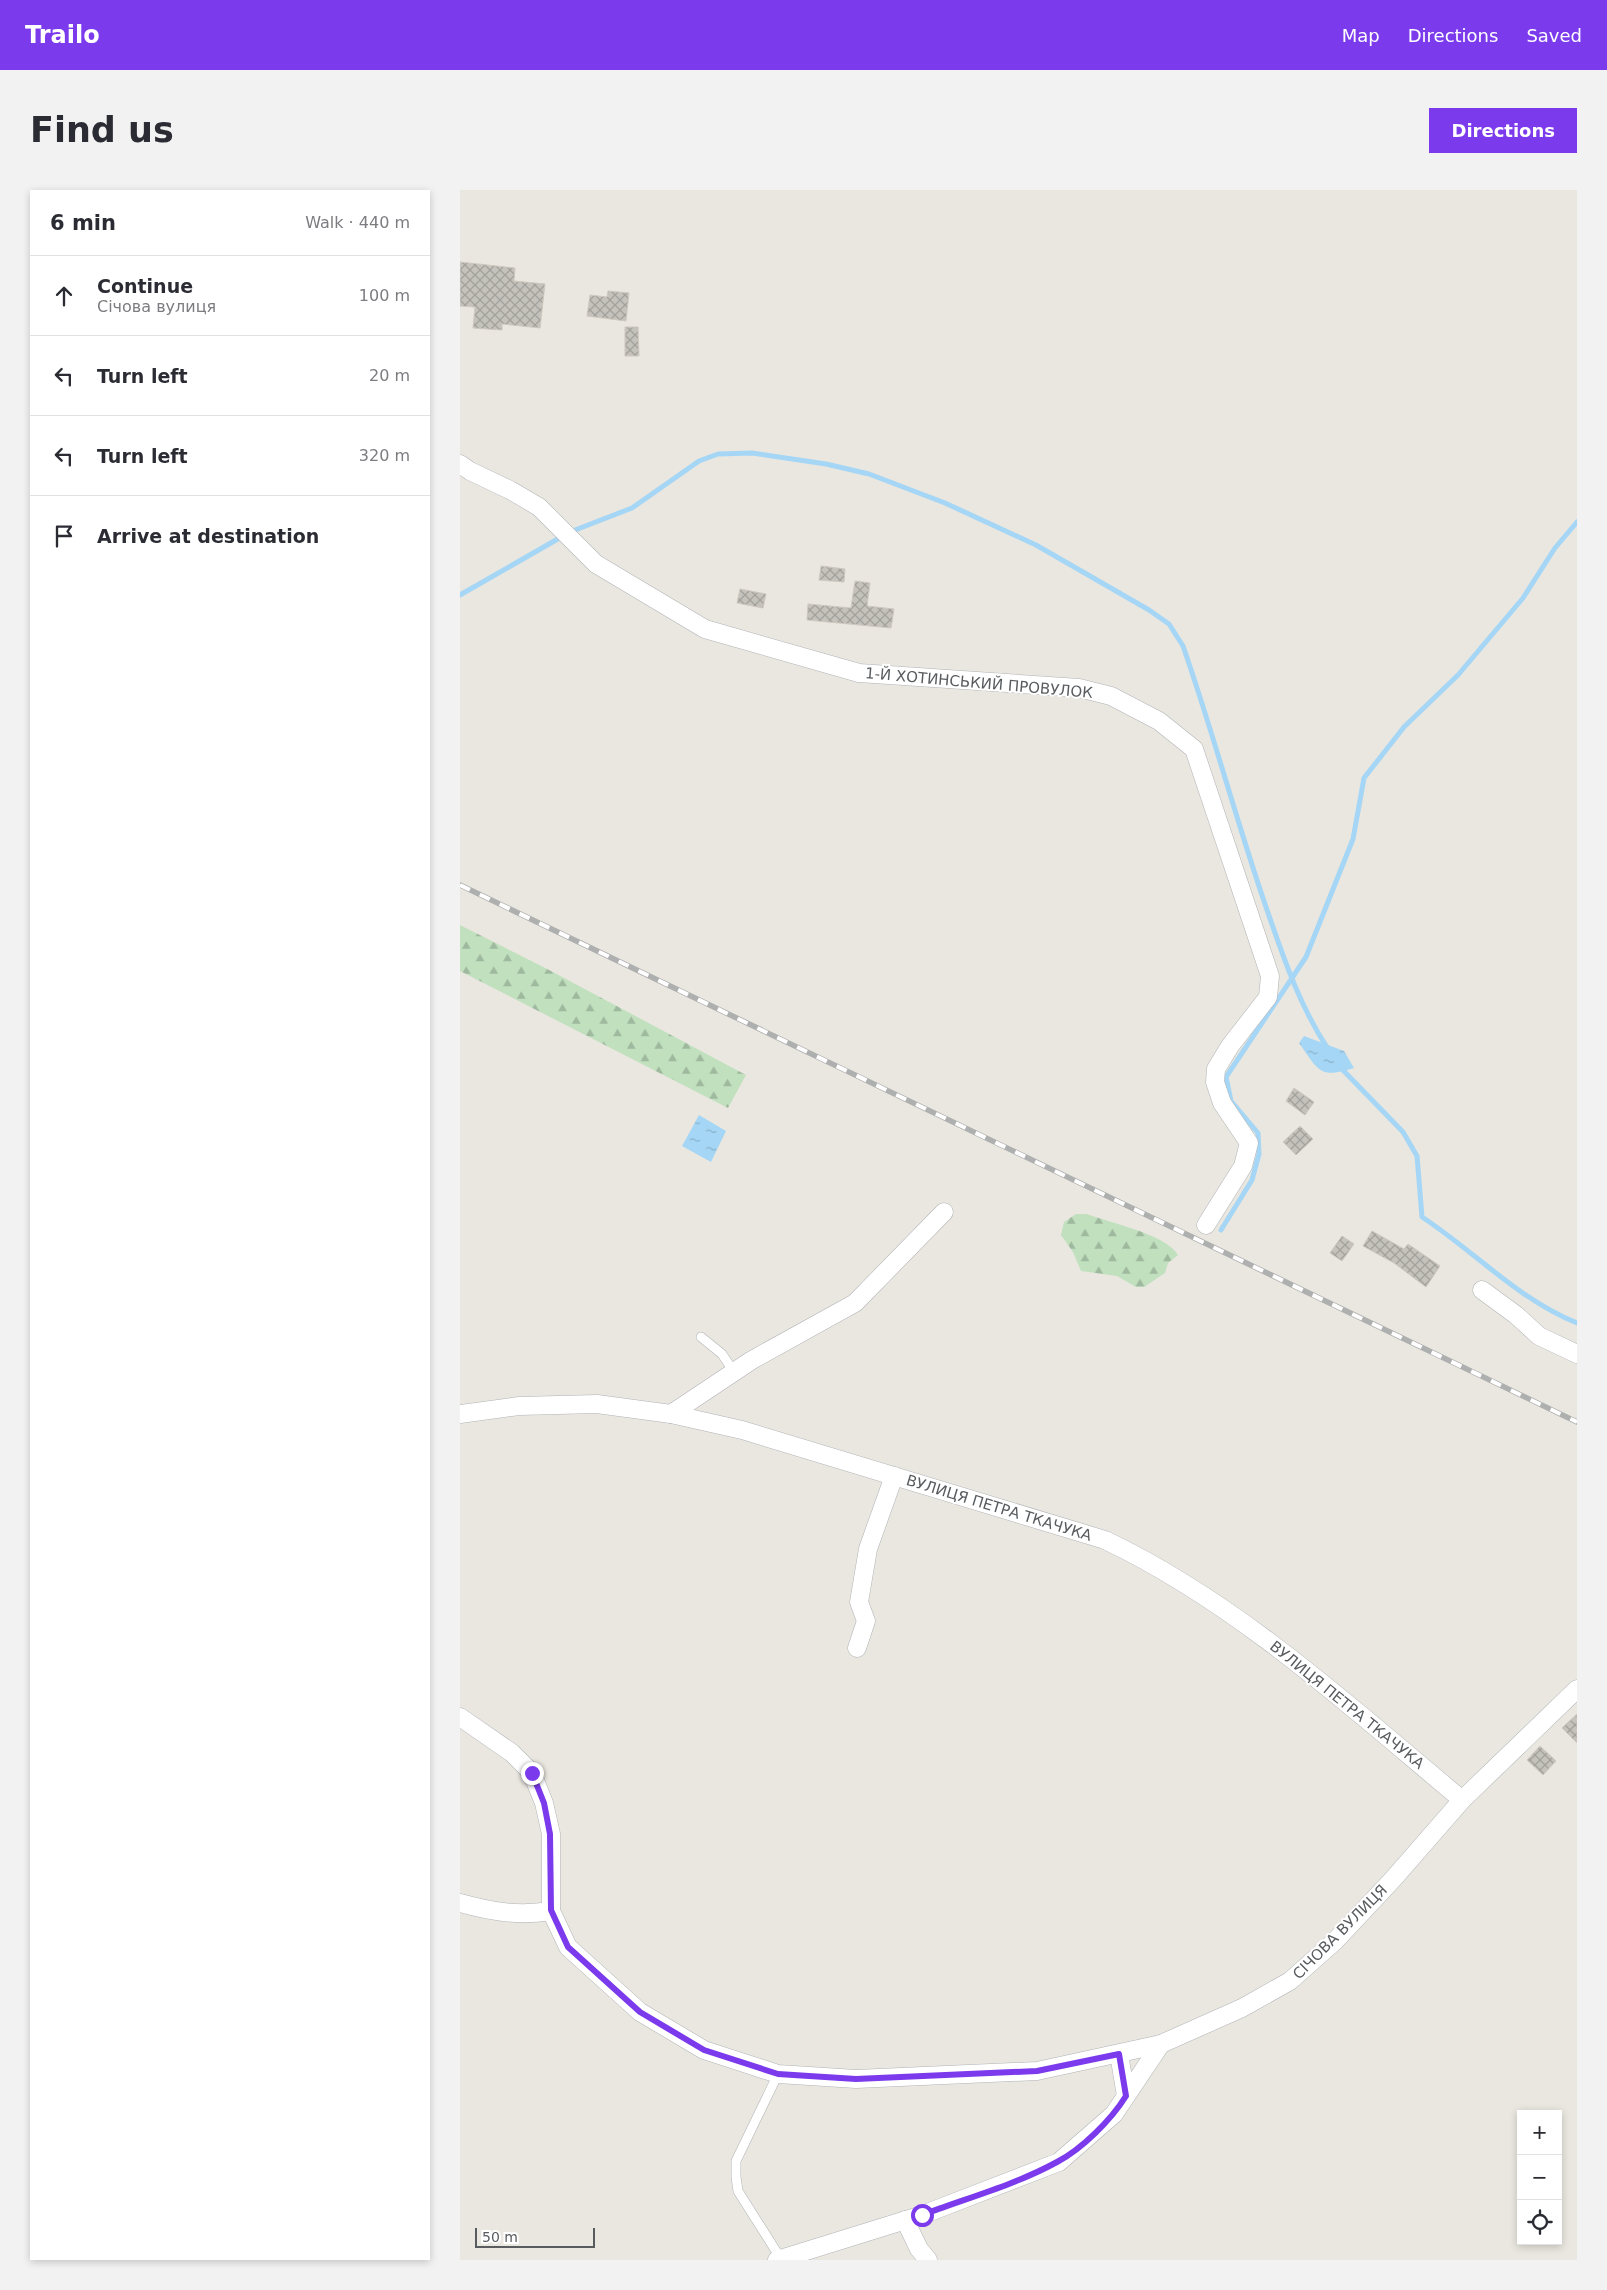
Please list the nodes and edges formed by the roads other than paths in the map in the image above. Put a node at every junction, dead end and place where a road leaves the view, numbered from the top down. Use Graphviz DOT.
graph roads {
  1 [pos="460,464"];
  2 [pos="944,1212"];
  3 [pos="1206,1225"];
  4 [pos="1482,1290"];
  5 [pos="701,1337"];
  6 [pos="1577,1354"];
  7 [pos="734,1372"];
  8 [pos="460,1414"];
  9 [pos="671,1414"];
  10 [pos="894,1476"];
  11 [pos="856,1648"];
  12 [pos="1575,1696"];
  13 [pos="460,1718"];
  14 [pos="1462,1800"];
  15 [pos="460,1903"];
  16 [pos="551,1910"];
  17 [pos="1161,2044"];
  18 [pos="1119,2054"];
  19 [pos="778,2074"];
  20 [pos="1126,2096"];
  21 [pos="905,2220"];
  22 [pos="779,2259"];
  23 [pos="928,2260"];
  1 -- 3 [label="street, 1-Й ХОТИНСЬКИЙ ПРОВУЛОК"];
  2 -- 7 [label="street"];
  4 -- 6 [label="street"];
  5 -- 7 [label="lane"];
  7 -- 9 [label="street"];
  8 -- 9 [label="street, ВУЛИЦЯ ПЕТРА ТКАЧУКА"];
  9 -- 10 [label="street, ВУЛИЦЯ ПЕТРА ТКАЧУКА"];
  10 -- 11 [label="street"];
  10 -- 14 [label="street, ВУЛИЦЯ ПЕТРА ТКАЧУКА"];
  12 -- 14 [label="street, СІЧОВА ВУЛИЦЯ"];
  13 -- 16 [label="street"];
  14 -- 17 [label="street, СІЧОВА ВУЛИЦЯ"];
  15 -- 16 [label="street"];
  16 -- 19 [label="street, СІЧОВА ВУЛИЦЯ"];
  17 -- 18 [label="street, СІЧОВА ВУЛИЦЯ"];
  17 -- 20 [label="street"];
  18 -- 19 [label="street, СІЧОВА ВУЛИЦЯ"];
  18 -- 20 [label="street"];
  19 -- 22 [label="lane"];
  20 -- 21 [label="street"];
  21 -- 22 [label="street"];
  21 -- 23 [label="street"];
}
